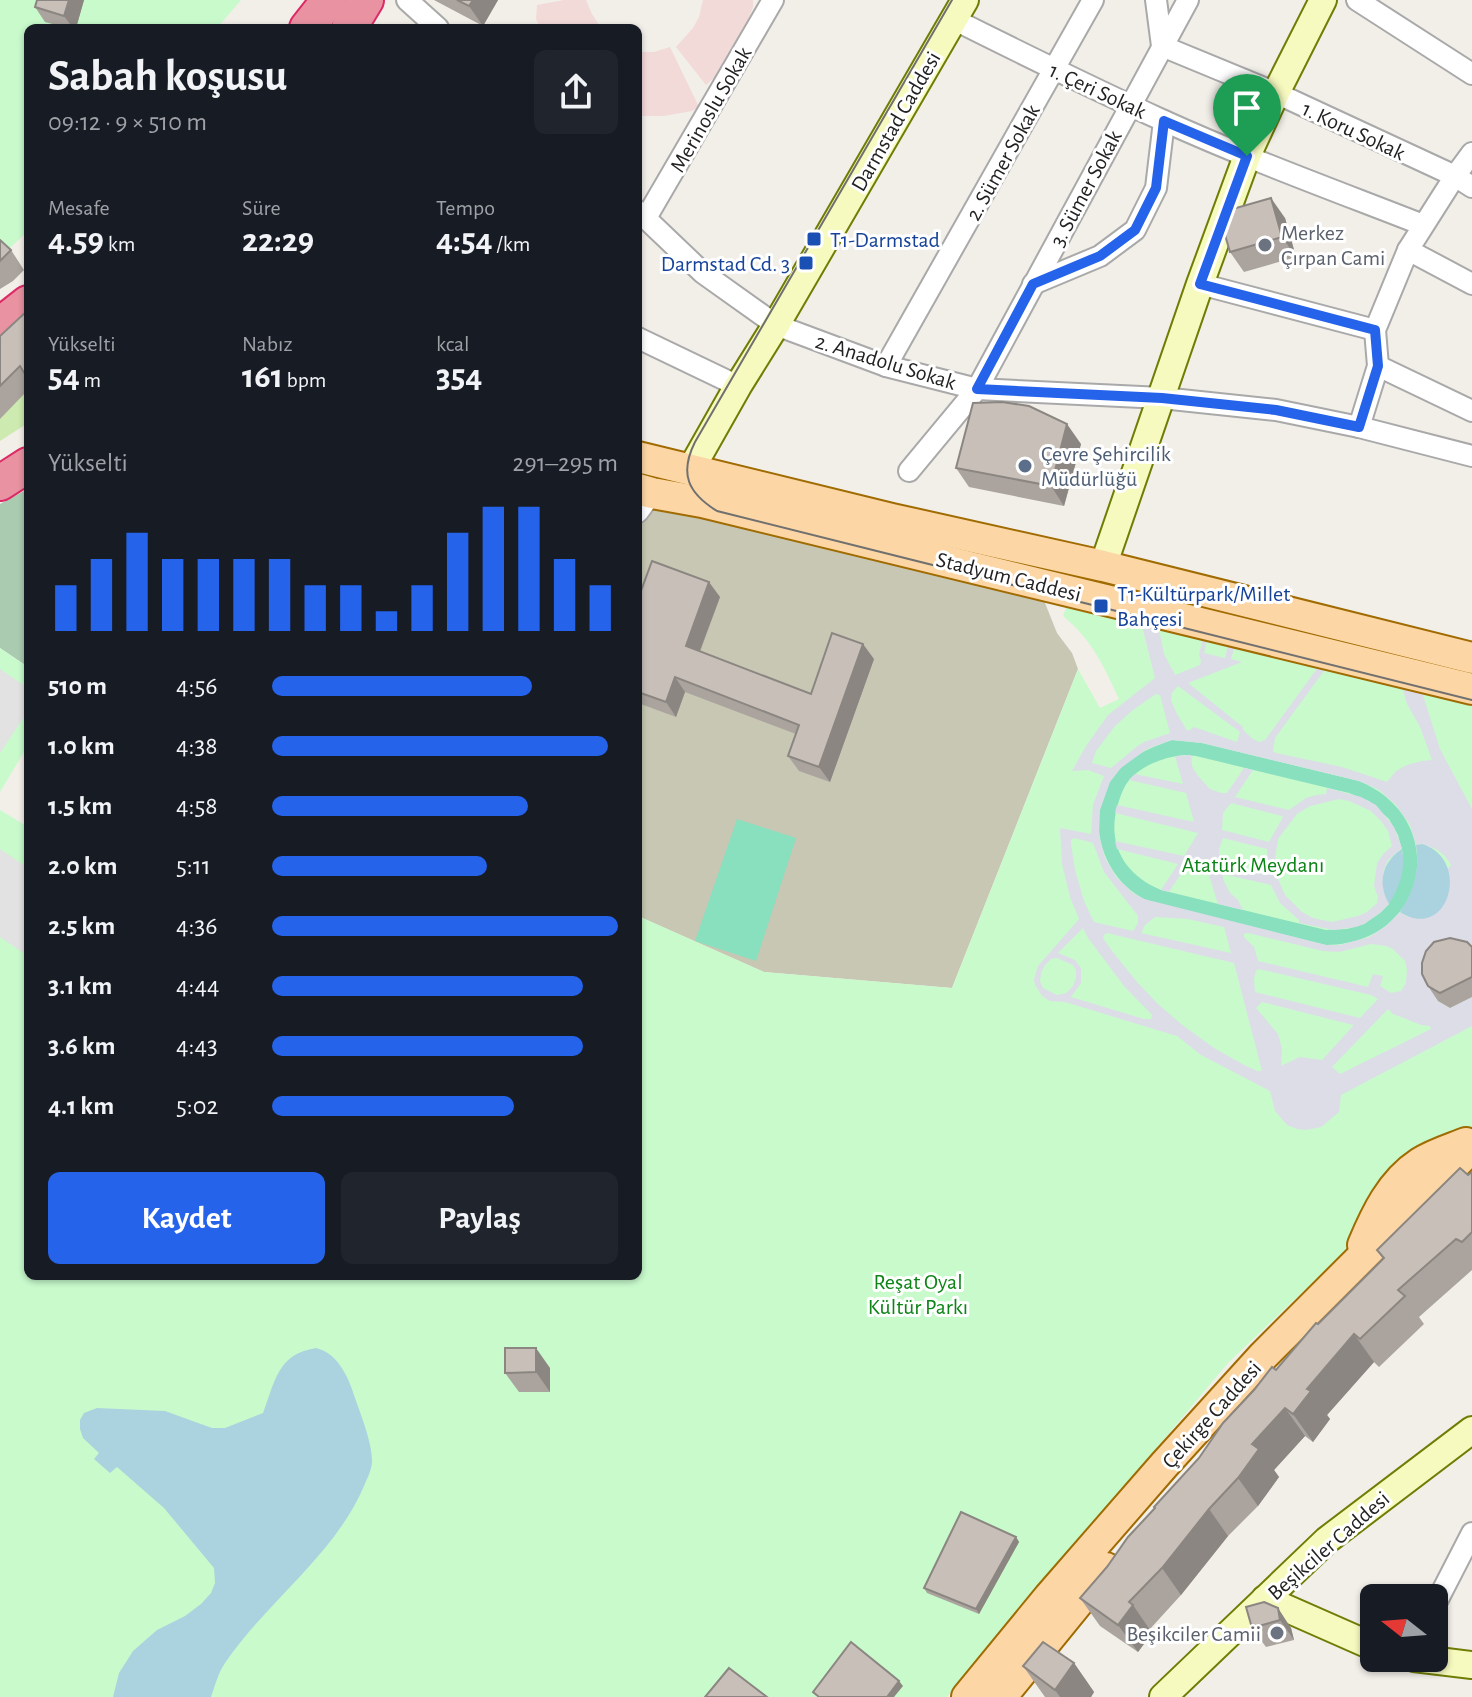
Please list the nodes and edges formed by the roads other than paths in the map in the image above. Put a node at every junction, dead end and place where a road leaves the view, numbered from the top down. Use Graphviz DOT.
graph roads {
  1 [pos="329,0"];
  2 [pos="366,0"];
  3 [pos="407,0"];
  4 [pos="773,0"];
  5 [pos="1093,0"];
  6 [pos="1156,0"];
  7 [pos="1188,0"];
  8 [pos="1323,0"];
  9 [pos="1357,0"];
  10 [pos="959,10"];
  11 [pos="310,24"];
  12 [pos="351,24"];
  13 [pos="434,24"];
  14 [pos="1162,46"];
  15 [pos="1054,70"];
  16 [pos="1472,74"];
  17 [pos="1276,93"];
  18 [pos="1130,105"];
  19 [pos="1164,121"];
  20 [pos="1472,153"];
  21 [pos="1247,156"];
  22 [pos="1463,182"];
  23 [pos="642,215"];
  24 [pos="1423,225"];
  25 [pos="1408,250"];
  26 [pos="1033,284"];
  27 [pos="1200,284"];
  28 [pos="1472,284"];
  29 [pos="24,295"];
  30 [pos="24,306"];
  31 [pos="0,310"];
  32 [pos="24,318"];
  33 [pos="0,325"];
  34 [pos="776,325"];
  35 [pos="1375,330"];
  36 [pos="642,340"];
  37 [pos="0,341"];
  38 [pos="886,366"];
  39 [pos="1378,366"];
  40 [pos="738,386"];
  41 [pos="977,389"];
  42 [pos="1162,398"];
  43 [pos="1472,411"];
  44 [pos="1359,427"];
  45 [pos="24,445"];
  46 [pos="1472,456"];
  47 [pos="642,458"];
  48 [pos="0,460"];
  49 [pos="24,468"];
  50 [pos="691,469"];
  51 [pos="909,471"];
  52 [pos="0,483"];
  53 [pos="643,498"];
  54 [pos="1103,566"];
  55 [pos="1472,658"];
  56 [pos="1472,689"];
  57 [pos="1472,1140"];
  58 [pos="1472,1147"];
  59 [pos="1472,1178"];
  60 [pos="1354,1267"];
  61 [pos="1470,1435"];
  62 [pos="1472,1533"];
  63 [pos="1446,1584"];
  64 [pos="1265,1599"];
  65 [pos="1360,1641"];
  66 [pos="1448,1662"];
  67 [pos="1472,1665"];
  68 [pos="967,1697"];
  69 [pos="1001,1697"];
  70 [pos="1163,1697"];
  1 -- 11 [label="highway"];
  2 -- 12 [label="highway"];
  3 -- 13 [label="street"];
  4 -- 23 [label="street, Merinoslu Sokak"];
  5 -- 15 [label="street, 2. Sümer Sokak"];
  6 -- 14 [label="street"];
  7 -- 14 [label="street, 3. Sümer Sokak"];
  8 -- 17 [label="main road"];
  9 -- 16 [label="street"];
  10 -- 15 [label="street, 1. Çeri Sokak"];
  10 -- 34 [label="main road, Darmstad Caddesi"];
  14 -- 17 [label="street, 1. Koru Sokak"];
  14 -- 18 [label="street, 3. Sümer Sokak"];
  15 -- 18 [label="street, 1. Çeri Sokak"];
  15 -- 38 [label="street, 2. Sümer Sokak"];
  17 -- 21 [label="main road"];
  17 -- 22 [label="street, 1. Koru Sokak"];
  18 -- 19 [label="street, 1. Çeri Sokak"];
  18 -- 26 [label="street, 3. Sümer Sokak"];
  19 -- 21 [label="street, 1. Çeri Sokak"];
  19 -- 26 [label="street"];
  20 -- 22 [label="street"];
  21 -- 24 [label="street, 1. Çeri Sokak"];
  21 -- 27 [label="main road"];
  22 -- 24 [label="street"];
  23 -- 34 [label="street, 2. Anadolu Sokak"];
  24 -- 25 [label="street"];
  25 -- 28 [label="street"];
  25 -- 35 [label="street"];
  26 -- 41 [label="street, 3. Sümer Sokak"];
  27 -- 35 [label="street"];
  27 -- 42 [label="main road"];
  29 -- 31 [label="main road"];
  30 -- 33 [label="highway"];
  32 -- 37 [label="highway"];
  34 -- 38 [label="street, 2. Anadolu Sokak"];
  34 -- 40 [label="main road, Darmstad Caddesi"];
  35 -- 39 [label="street"];
  36 -- 40 [label="street"];
  38 -- 41 [label="street, 2. Anadolu Sokak"];
  39 -- 43 [label="street"];
  39 -- 44 [label="street"];
  40 -- 50 [label="main road, Darmstad Caddesi"];
  41 -- 42 [label="street, 2. Anadolu Sokak"];
  41 -- 51 [label="street, 3. Sümer Sokak"];
  42 -- 44 [label="street, 2. Anadolu Sokak"];
  42 -- 54 [label="main road"];
  44 -- 46 [label="street, 2. Anadolu Sokak"];
  45 -- 48 [label="highway"];
  47 -- 50 [label="main road"];
  49 -- 52 [label="highway"];
  50 -- 54 [label="main road"];
  53 -- 56 [label="main road, Stadyum Caddesi"];
  54 -- 55 [label="main road"];
  57 -- 60 [label="main road"];
  58 -- 60 [label="main road, Çekirge Caddesi"];
  59 -- 69 [label="main road, Çekirge Caddesi"];
  60 -- 68 [label="main road, Çekirge Caddesi"];
  61 -- 64 [label="main road, Beşikciler Caddesi"];
  62 -- 63 [label="street"];
  64 -- 65 [label="main road"];
  64 -- 70 [label="main road, Beşikciler Caddesi"];
  66 -- 67 [label="main road"];
}
